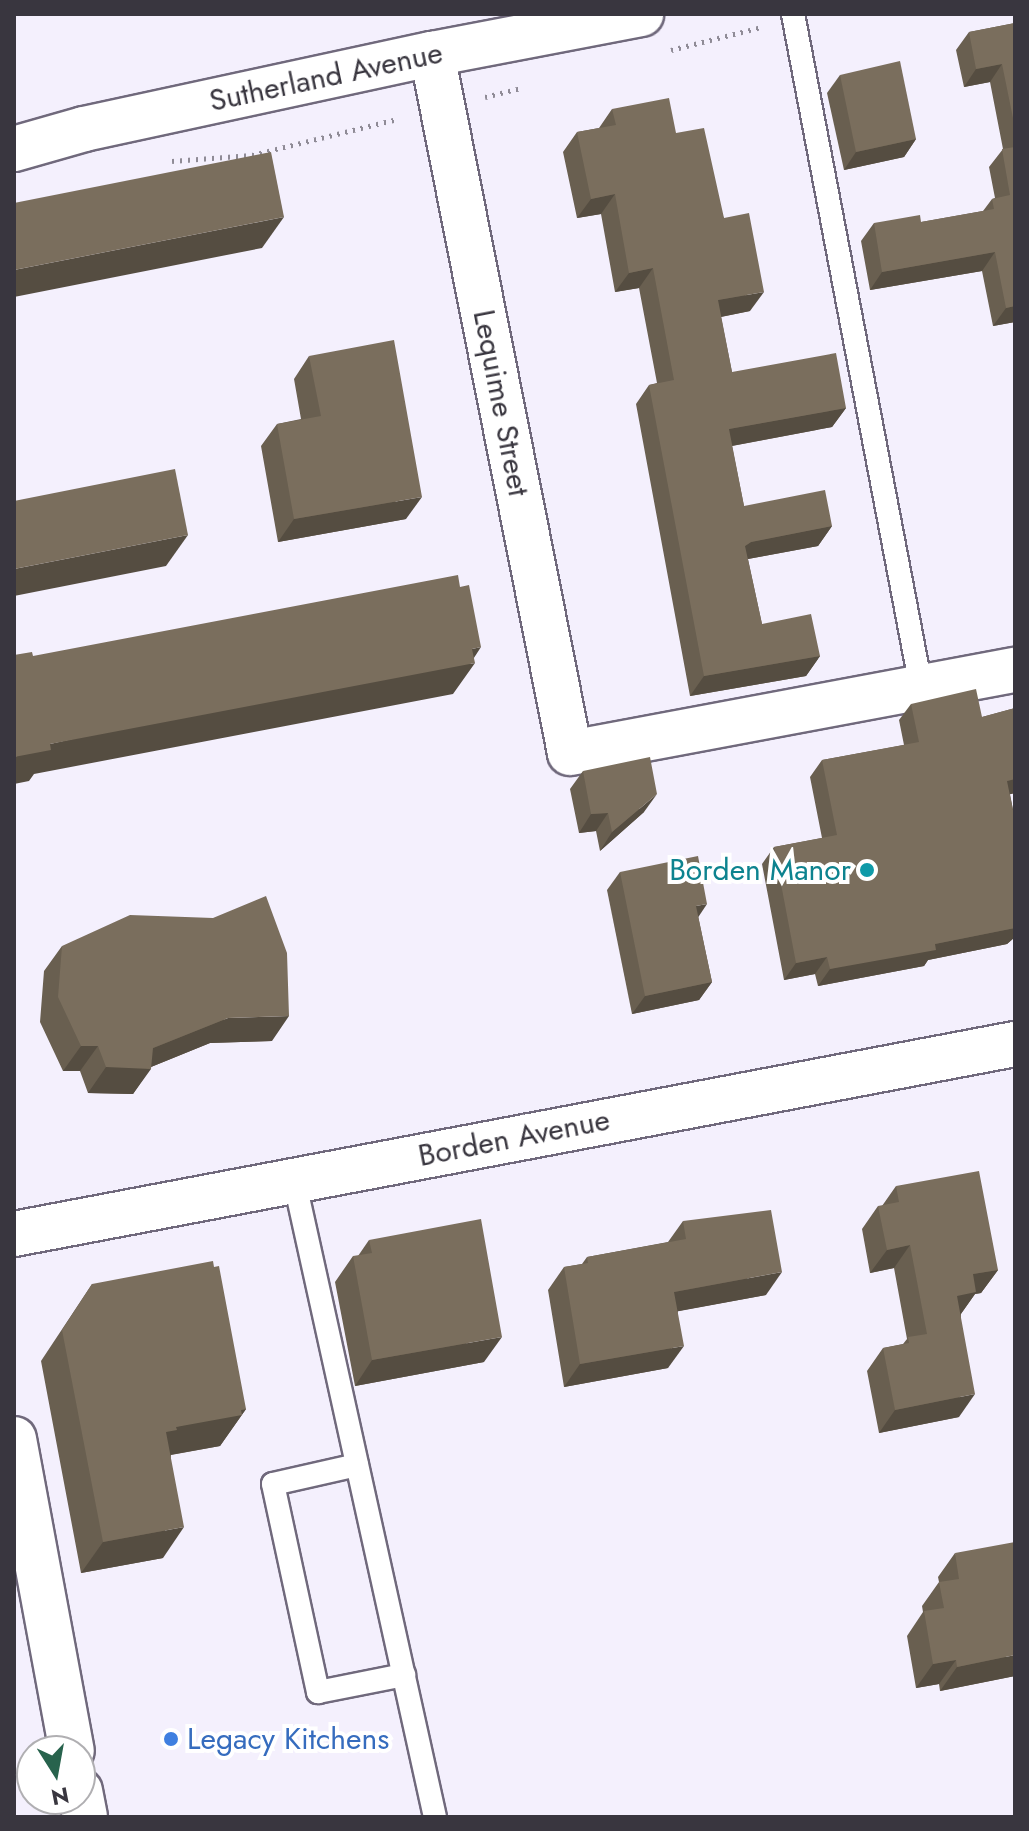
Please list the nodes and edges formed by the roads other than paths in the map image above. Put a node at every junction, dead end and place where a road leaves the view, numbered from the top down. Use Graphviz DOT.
graph roads {
  1 [pos="641,14"];
  2 [pos="793,14"];
  3 [pos="432,54"];
  4 [pos="14,149"];
  5 [pos="1015,670"];
  6 [pos="921,687"];
  7 [pos="1015,1044"];
  8 [pos="294,1179"];
  9 [pos="14,1234"];
  10 [pos="14,1439"];
  11 [pos="357,1465"];
  12 [pos="404,1675"];
  13 [pos="69,1735"];
  14 [pos="435,1817"];
  1 -- 3 [label="street, Sutherland Avenue"];
  2 -- 6 [label="lane"];
  3 -- 4 [label="street, Sutherland Avenue"];
  3 -- 6 [label="street, Lequime Street"];
  5 -- 6 [label="street"];
  7 -- 8 [label="street, Borden Avenue"];
  8 -- 9 [label="street, Borden Avenue"];
  8 -- 11 [label="lane"];
  10 -- 13 [label="street"];
  11 -- 12 [label="lane"];
  11 -- 12 [label="lane"];
  12 -- 14 [label="lane"];
}
